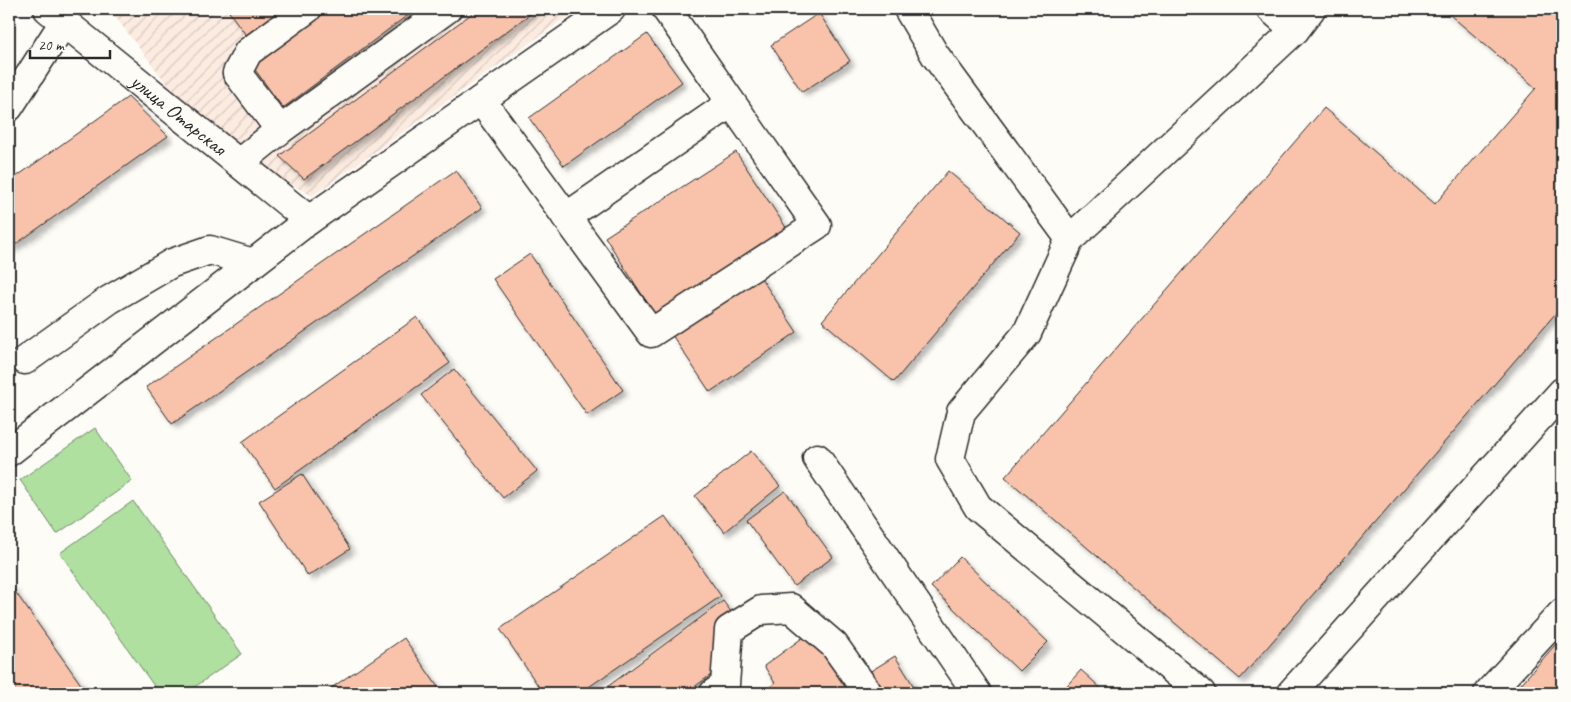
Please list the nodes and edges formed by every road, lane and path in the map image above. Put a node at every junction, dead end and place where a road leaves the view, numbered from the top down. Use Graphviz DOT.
graph roads {
  1 [pos="307,9"];
  2 [pos="447,9"];
  3 [pos="611,9"];
  4 [pos="666,9"];
  5 [pos="908,9"];
  6 [pos="1271,9"];
  7 [pos="1311,9"];
  8 [pos="56,15"];
  9 [pos="1295,30"];
  10 [pos="481,100"];
  11 [pos="731,103"];
  12 [pos="9,107"];
  13 [pos="280,130"];
  14 [pos="238,163"];
  15 [pos="566,217"];
  16 [pos="309,220"];
  17 [pos="1070,239"];
  18 [pos="253,263"];
  19 [pos="25,360"];
  20 [pos="1562,392"];
  21 [pos="9,452"];
  22 [pos="817,458"];
  23 [pos="1562,613"];
  24 [pos="714,693"];
  25 [pos="868,693"];
  26 [pos="977,693"];
  27 [pos="1201,693"];
  28 [pos="1291,693"];
  29 [pos="1488,693"];
  1 -- 13 [label="street"];
  2 -- 13 [label="street"];
  3 -- 10 [label="street"];
  4 -- 11 [label="street"];
  5 -- 17 [label="street"];
  6 -- 9 [label="street"];
  7 -- 9 [label="street"];
  8 -- 12 [label="street"];
  8 -- 14 [label="street, улица Отарская"];
  9 -- 17 [label="street"];
  10 -- 15 [label="street"];
  10 -- 16 [label="street"];
  11 -- 15 [label="street"];
  11 -- 15 [label="street"];
  13 -- 14 [label="street"];
  14 -- 16 [label="street, улица Отарская"];
  16 -- 18 [label="street"];
  17 -- 27 [label="street"];
  18 -- 19 [label="street"];
  18 -- 21 [label="street"];
  20 -- 28 [label="street"];
  22 -- 26 [label="street"];
  23 -- 29 [label="street"];
  24 -- 25 [label="street"];
}
